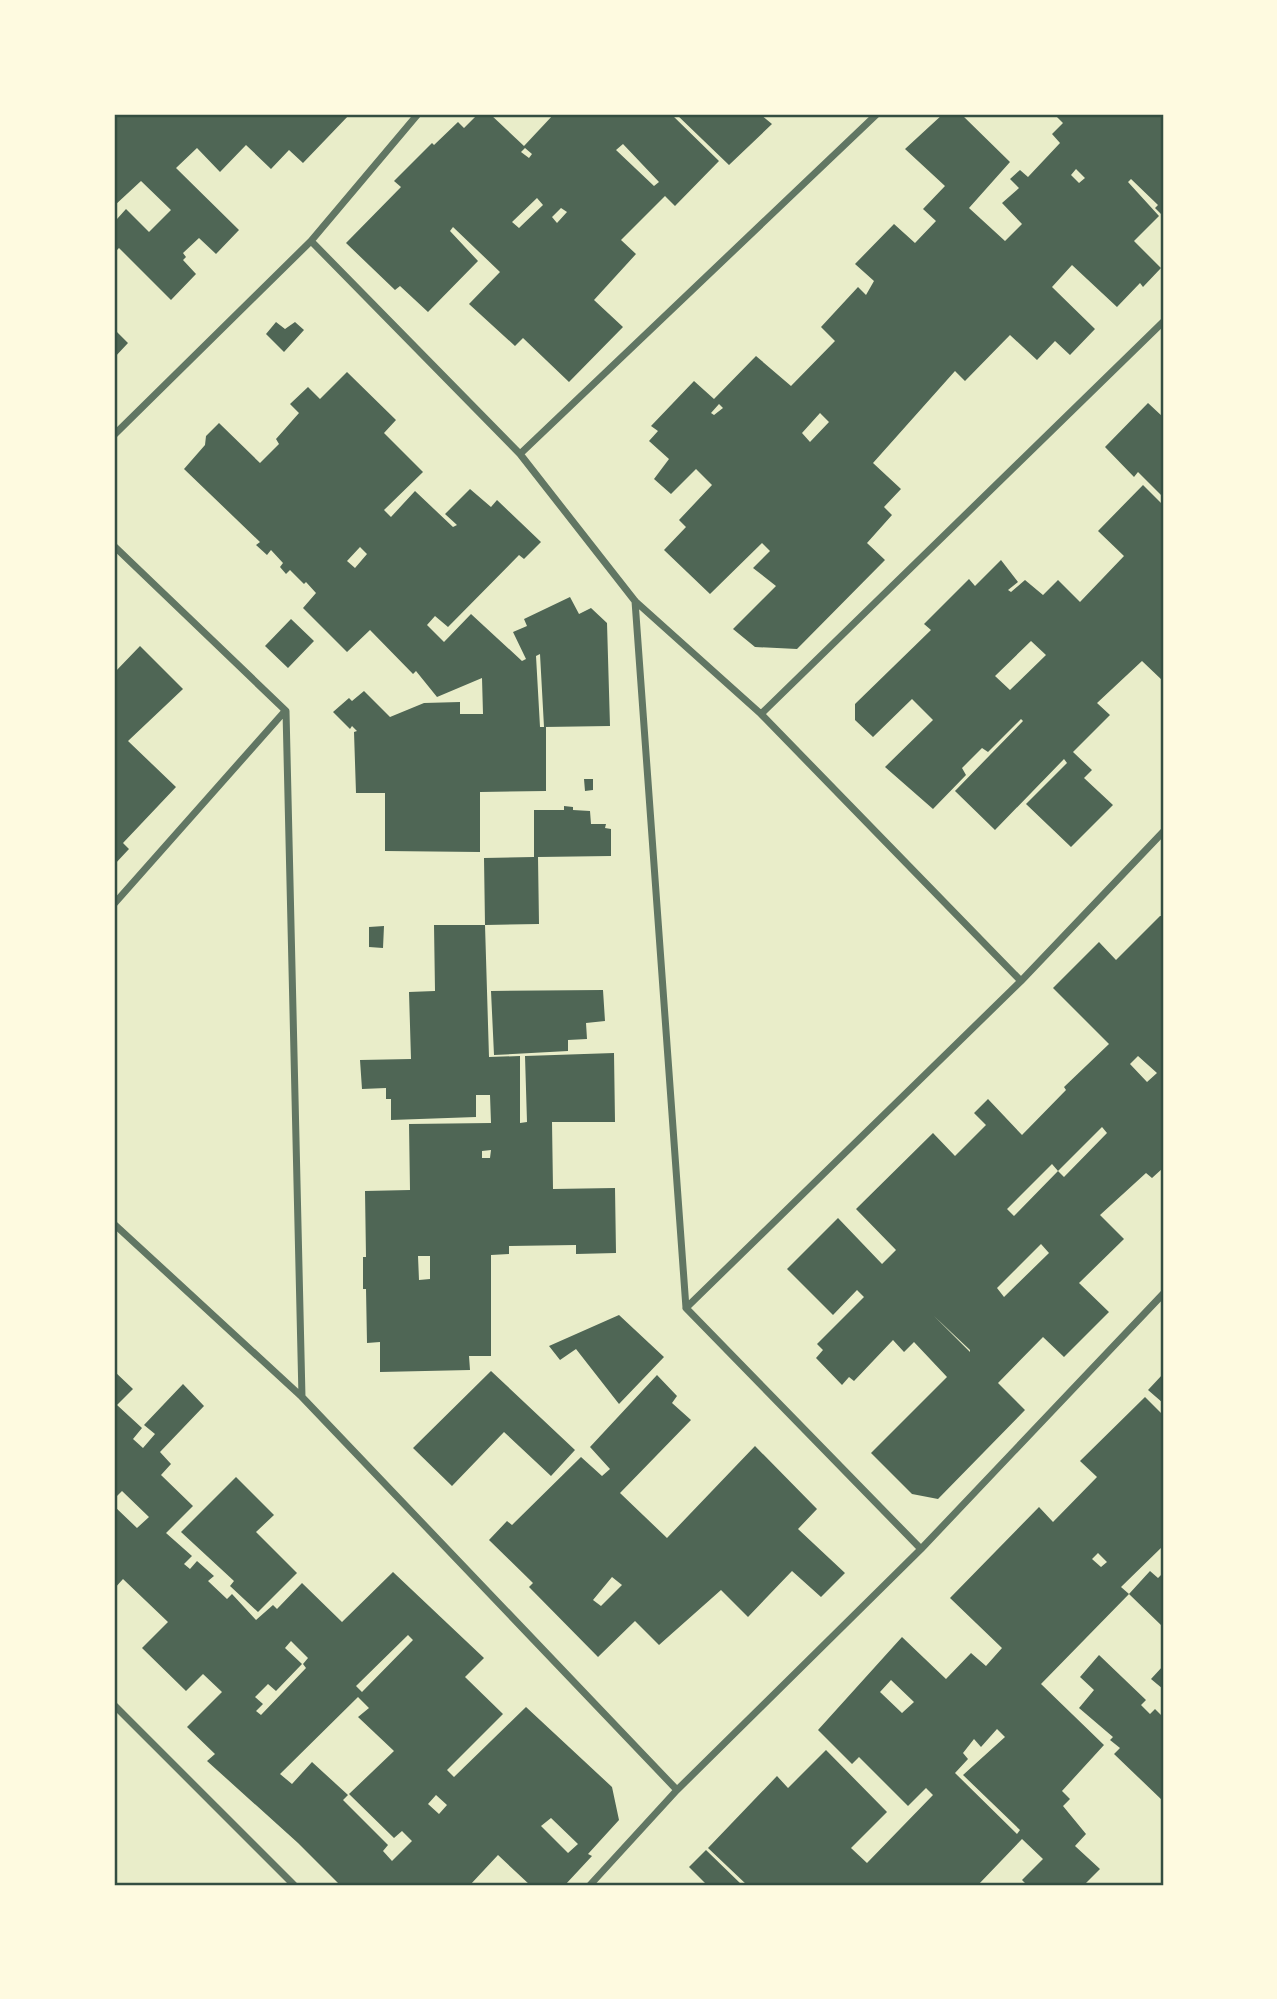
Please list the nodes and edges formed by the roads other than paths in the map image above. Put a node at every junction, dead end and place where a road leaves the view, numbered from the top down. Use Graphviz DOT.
graph roads {
  1 [pos="418,114"];
  2 [pos="877,114"];
  3 [pos="311,241"];
  4 [pos="1163,322"];
  5 [pos="114,435"];
  6 [pos="520,454"];
  7 [pos="114,546"];
  8 [pos="635,601"];
  9 [pos="286,711"];
  10 [pos="761,714"];
  11 [pos="1163,832"];
  12 [pos="114,904"];
  13 [pos="1021,981"];
  14 [pos="114,1224"];
  15 [pos="1163,1294"];
  16 [pos="687,1308"];
  17 [pos="302,1397"];
  18 [pos="921,1549"];
  19 [pos="114,1705"];
  20 [pos="677,1790"];
  21 [pos="294,1885"];
  22 [pos="590,1885"];
  1 -- 3 [label="street"];
  2 -- 6 [label="street"];
  3 -- 5 [label="street"];
  3 -- 6 [label="street"];
  4 -- 10 [label="street"];
  6 -- 8 [label="street"];
  7 -- 9 [label="street"];
  8 -- 10 [label="street"];
  8 -- 16 [label="street"];
  9 -- 12 [label="street"];
  9 -- 17 [label="street"];
  10 -- 13 [label="street"];
  11 -- 13 [label="street"];
  13 -- 16 [label="street"];
  14 -- 17 [label="street"];
  15 -- 18 [label="street"];
  16 -- 18 [label="street"];
  17 -- 20 [label="street"];
  18 -- 20 [label="street"];
  19 -- 21 [label="street"];
  20 -- 22 [label="street"];
}
